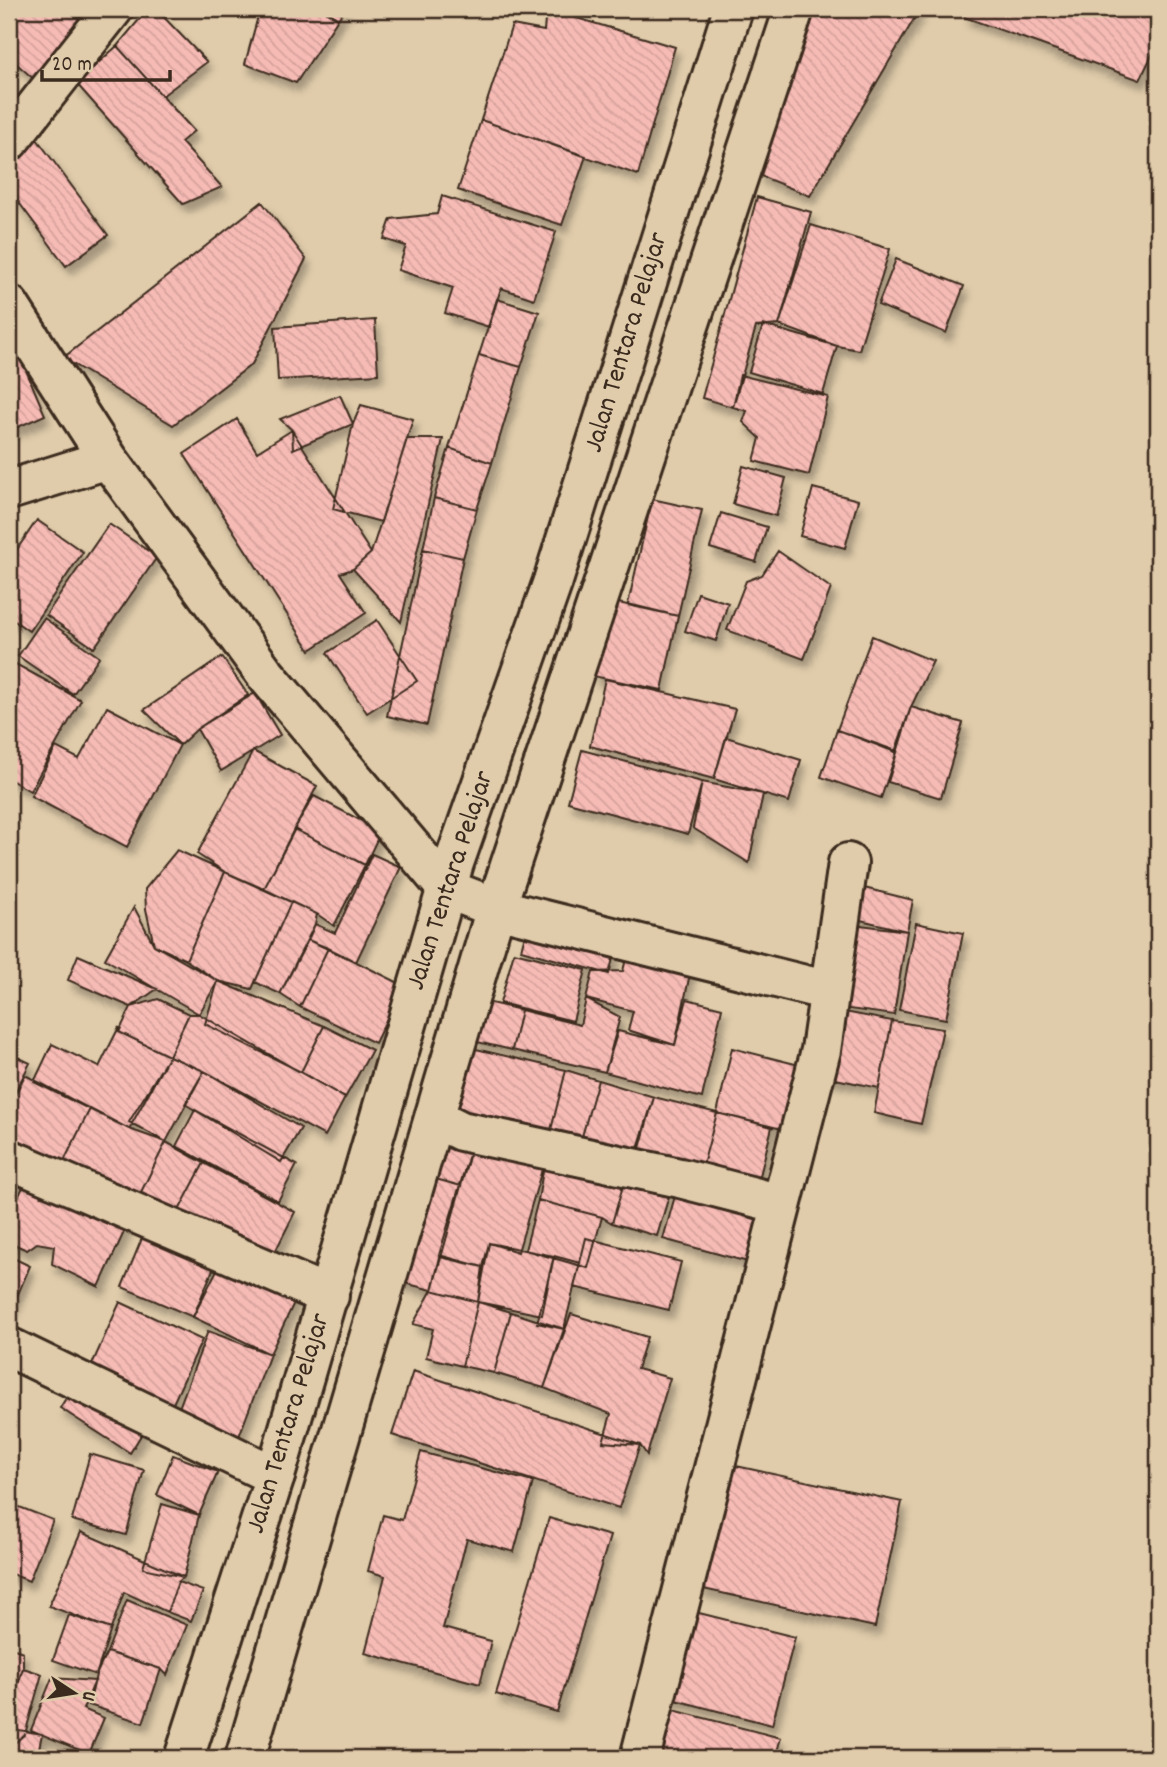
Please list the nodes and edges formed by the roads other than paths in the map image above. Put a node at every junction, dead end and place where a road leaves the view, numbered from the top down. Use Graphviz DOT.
graph roads {
  1 [pos="113,9"];
  2 [pos="733,9"];
  3 [pos="794,9"];
  4 [pos="9,141"];
  5 [pos="9,305"];
  6 [pos="108,458"];
  7 [pos="9,490"];
  8 [pos="848,863"];
  9 [pos="447,888"];
  10 [pos="496,908"];
  11 [pos="829,991"];
  12 [pos="435,1118"];
  13 [pos="9,1159"];
  14 [pos="781,1204"];
  15 [pos="329,1296"];
  16 [pos="9,1347"];
  17 [pos="275,1476"];
  18 [pos="184,1758"];
  19 [pos="245,1758"];
  20 [pos="640,1758"];
  1 -- 4 [label="street"];
  2 -- 9 [label="street, Jalan Tentara Pelajar"];
  3 -- 10 [label="street"];
  5 -- 6 [label="street"];
  6 -- 7 [label="street"];
  6 -- 9 [label="street"];
  8 -- 11 [label="street"];
  9 -- 10 [label="street"];
  9 -- 15 [label="street, Jalan Tentara Pelajar"];
  10 -- 11 [label="street"];
  10 -- 12 [label="street"];
  11 -- 14 [label="street"];
  12 -- 14 [label="street"];
  12 -- 19 [label="street"];
  13 -- 15 [label="street"];
  14 -- 20 [label="street"];
  15 -- 17 [label="street, Jalan Tentara Pelajar"];
  16 -- 17 [label="street"];
  17 -- 18 [label="street, Jalan Tentara Pelajar"];
}
